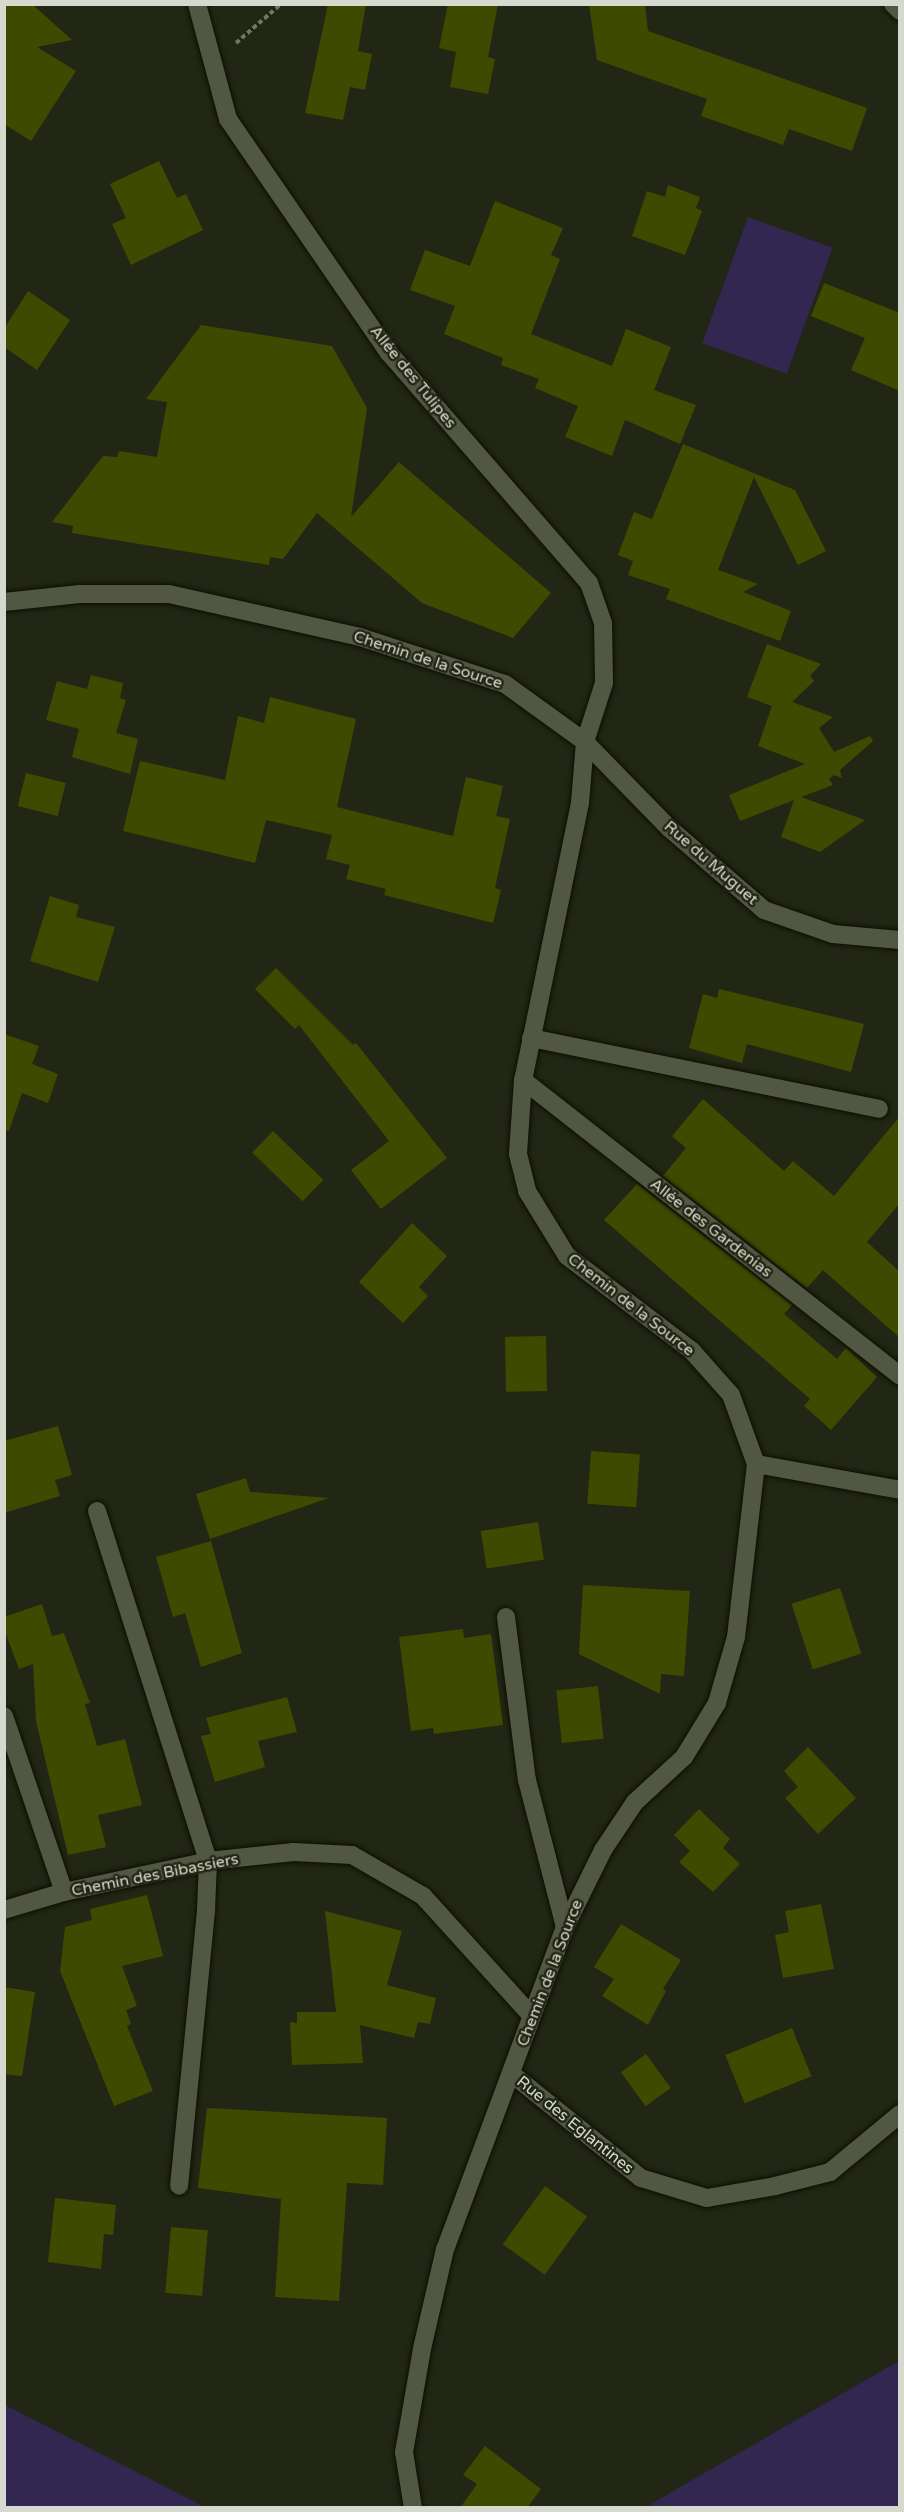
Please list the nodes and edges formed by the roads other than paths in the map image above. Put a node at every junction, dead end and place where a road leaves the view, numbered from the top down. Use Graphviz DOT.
graph roads {
  1 [pos="197,4"];
  2 [pos="894,4"];
  3 [pos="900,11"];
  4 [pos="4,602"];
  5 [pos="585,742"];
  6 [pos="900,940"];
  7 [pos="531,1038"];
  8 [pos="523,1080"];
  9 [pos="879,1109"];
  10 [pos="900,1376"];
  11 [pos="756,1464"];
  12 [pos="900,1490"];
  13 [pos="97,1511"];
  14 [pos="506,1617"];
  15 [pos="4,1716"];
  16 [pos="208,1861"];
  17 [pos="63,1892"];
  18 [pos="4,1910"];
  19 [pos="565,1927"];
  20 [pos="532,2016"];
  21 [pos="512,2074"];
  22 [pos="900,2114"];
  23 [pos="179,2186"];
  24 [pos="413,2508"];
  1 -- 5 [label="street, Allée des Tulipes"];
  2 -- 3 [label="street"];
  4 -- 5 [label="street, Chemin de la Source"];
  5 -- 6 [label="street, Rue du Muguet"];
  5 -- 7 [label="street, Chemin de la Source"];
  7 -- 8 [label="street, Chemin de la Source"];
  7 -- 9 [label="street"];
  8 -- 10 [label="street, Allée des Gardenias"];
  8 -- 11 [label="street, Chemin de la Source"];
  11 -- 12 [label="street"];
  11 -- 19 [label="street, Chemin de la Source"];
  13 -- 16 [label="street"];
  14 -- 19 [label="street"];
  15 -- 17 [label="street"];
  16 -- 17 [label="street, Chemin des Bibassiers"];
  16 -- 20 [label="street, Chemin des Bibassiers"];
  16 -- 23 [label="street"];
  17 -- 18 [label="street, Chemin des Bibassiers"];
  19 -- 20 [label="street, Chemin de la Source"];
  20 -- 21 [label="street, Chemin de la Source"];
  21 -- 22 [label="street, Rue des Eglantines"];
  21 -- 24 [label="street, Chemin de la Source"];
}
